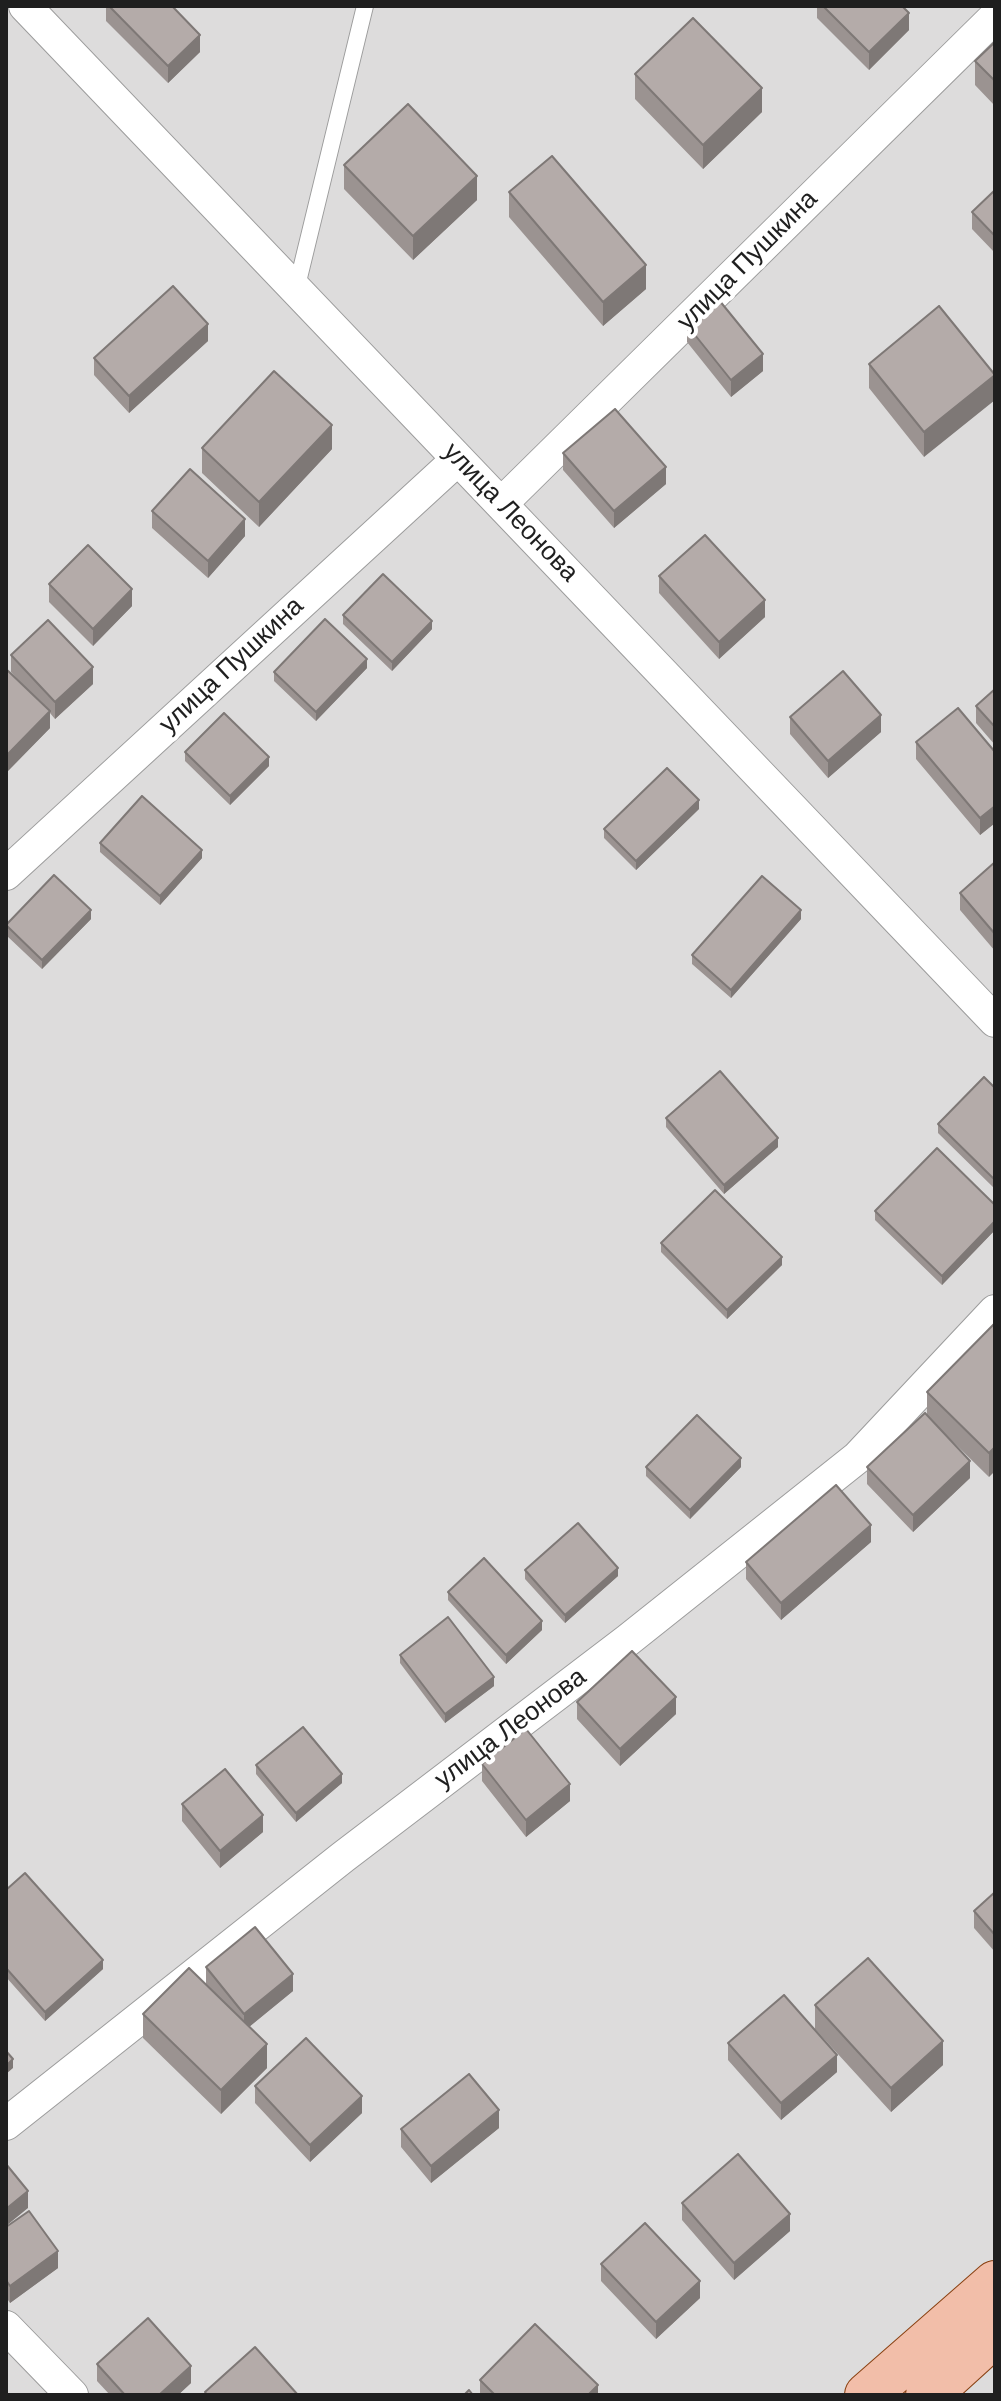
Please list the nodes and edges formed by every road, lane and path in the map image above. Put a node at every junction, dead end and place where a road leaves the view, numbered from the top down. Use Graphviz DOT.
graph roads {
  1 [pos="22,6"];
  2 [pos="365,6"];
  3 [pos="995,17"];
  4 [pos="6,19"];
  5 [pos="296,290"];
  6 [pos="458,459"];
  7 [pos="501,504"];
  8 [pos="6,874"];
  9 [pos="995,1021"];
  10 [pos="995,1311"];
  11 [pos="6,2124"];
  12 [pos="995,2283"];
  13 [pos="6,2327"];
  14 [pos="995,2334"];
  15 [pos="72,2395"];
  16 [pos="867,2395"];
  17 [pos="928,2395"];
  1 -- 4 [label="street"];
  1 -- 5 [label="street, улица Леонова"];
  2 -- 5 [label="lane"];
  3 -- 7 [label="street, улица Пушкина"];
  5 -- 6 [label="street, улица Леонова"];
  6 -- 7 [label="street, улица Леонова"];
  6 -- 8 [label="street, улица Пушкина"];
  7 -- 9 [label="street, улица Леонова"];
  10 -- 11 [label="street, улица Леонова"];
  12 -- 16 [label="main road"];
  13 -- 15 [label="street"];
  14 -- 17 [label="main road"];
}
